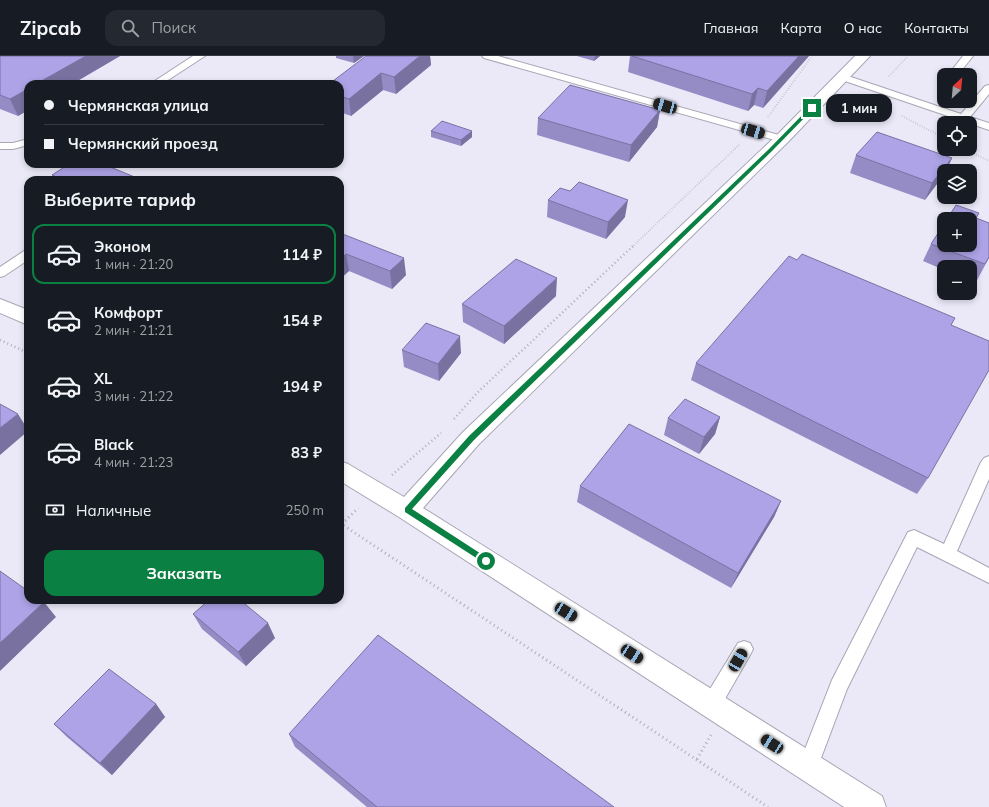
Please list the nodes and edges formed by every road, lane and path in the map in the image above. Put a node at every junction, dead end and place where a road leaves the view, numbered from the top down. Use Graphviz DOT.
graph roads {
  1 [pos="200,56"];
  2 [pos="487,56"];
  3 [pos="812,56"];
  4 [pos="861,56"];
  5 [pos="908,56"];
  6 [pos="968,56"];
  7 [pos="959,68"];
  8 [pos="842,77"];
  9 [pos="887,79"];
  10 [pos="161,80"];
  11 [pos="984,91"];
  12 [pos="895,113"];
  13 [pos="957,116"];
  14 [pos="965,116"];
  15 [pos="977,123"];
  16 [pos="989,127"];
  17 [pos="753,131"];
  18 [pos="937,134"];
  19 [pos="782,139"];
  20 [pos="24,143"];
  21 [pos="0,146"];
  22 [pos="977,155"];
  23 [pos="989,161"];
  24 [pos="24,257"];
  25 [pos="0,273"];
  26 [pos="0,305"];
  27 [pos="24,316"];
  28 [pos="0,340"];
  29 [pos="24,351"];
  30 [pos="453,420"];
  31 [pos="444,431"];
  32 [pos="989,462"];
  33 [pos="344,472"];
  34 [pos="376,491"];
  35 [pos="407,510"];
  36 [pos="344,521"];
  37 [pos="344,526"];
  38 [pos="947,555"];
  39 [pos="989,576"];
  40 [pos="744,649"];
  41 [pos="711,705"];
  42 [pos="808,767"];
  43 [pos="768,807"];
  44 [pos="870,807"];
  1 -- 10 [label="lane"];
  2 -- 17 [label="lane"];
  3 -- 17 [label="path"];
  4 -- 8 [label="street"];
  5 -- 9 [label="path"];
  6 -- 7 [label="lane"];
  8 -- 13 [label="lane"];
  8 -- 19 [label="street"];
  11 -- 14 [label="lane"];
  12 -- 18 [label="path"];
  15 -- 16 [label="lane"];
  17 -- 19 [label="lane"];
  17 -- 30 [label="path"];
  19 -- 35 [label="street"];
  20 -- 21 [label="lane"];
  22 -- 23 [label="path"];
  24 -- 25 [label="lane"];
  26 -- 27 [label="street"];
  28 -- 29 [label="path"];
  31 -- 34 [label="path"];
  32 -- 38 [label="lane"];
  33 -- 34 [label="street"];
  34 -- 35 [label="street"];
  34 -- 36 [label="path"];
  35 -- 41 [label="street"];
  37 -- 43 [label="path"];
  38 -- 39 [label="lane"];
  38 -- 42 [label="lane"];
  40 -- 41 [label="lane"];
  41 -- 42 [label="street"];
  42 -- 44 [label="street"];
}
